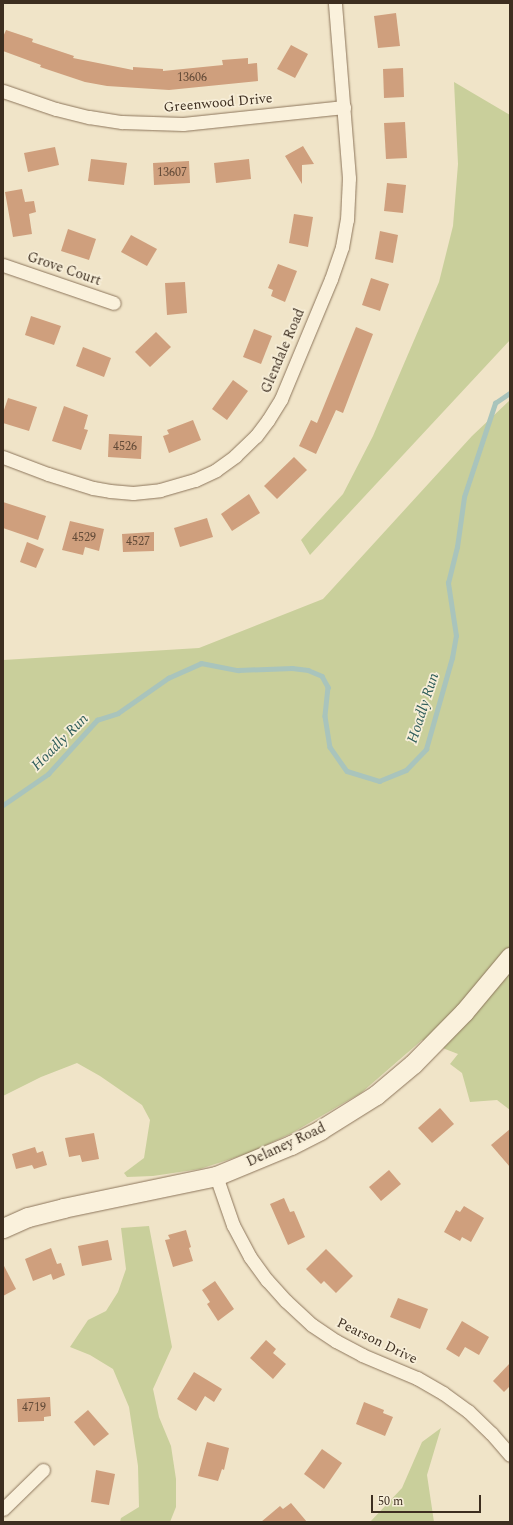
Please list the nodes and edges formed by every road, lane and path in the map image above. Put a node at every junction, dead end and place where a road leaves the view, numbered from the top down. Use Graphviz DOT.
graph roads {
  1 [pos="335,3"];
  2 [pos="4,95"];
  3 [pos="344,107"];
  4 [pos="3,266"];
  5 [pos="114,303"];
  6 [pos="3,457"];
  7 [pos="510,956"];
  8 [pos="216,1176"];
  9 [pos="3,1228"];
  10 [pos="510,1455"];
  11 [pos="43,1470"];
  12 [pos="3,1509"];
  1 -- 3 [label="street, Glendale Road"];
  2 -- 3 [label="street, Greenwood Drive"];
  3 -- 6 [label="street, Glendale Road"];
  4 -- 5 [label="street, Grove Court"];
  7 -- 8 [label="street, Delaney Road"];
  8 -- 9 [label="street, Delaney Road"];
  8 -- 10 [label="street, Pearson Drive"];
  11 -- 12 [label="street"];
}
